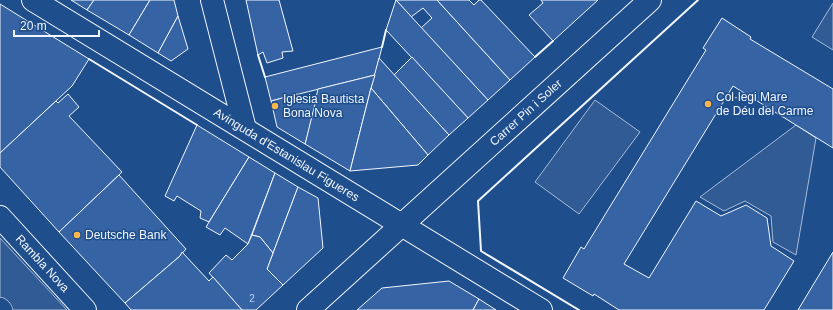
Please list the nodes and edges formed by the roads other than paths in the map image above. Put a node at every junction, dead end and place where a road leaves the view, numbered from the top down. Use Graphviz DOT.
graph roads {
  1 [pos="33,0"];
  2 [pos="212,0"];
  3 [pos="650,0"];
  4 [pos="245,130"];
  5 [pos="0,217"];
  6 [pos="402,225"];
  7 [pos="0,307"];
  8 [pos="3,310"];
  9 [pos="86,310"];
  10 [pos="308,310"];
  11 [pos="540,310"];
  1 -- 4 [label="street, Avinguda d'Estanislau Figueres"];
  2 -- 4 [label="street"];
  3 -- 6 [label="street, Carrer Pin i Soler"];
  4 -- 6 [label="street, Avinguda d'Estanislau Figueres"];
  5 -- 9 [label="street, Rambla Nova"];
  6 -- 10 [label="street, Carrer Pin i Soler"];
  6 -- 11 [label="street, Avinguda d'Estanislau Figueres"];
  7 -- 8 [label="street"];
}
